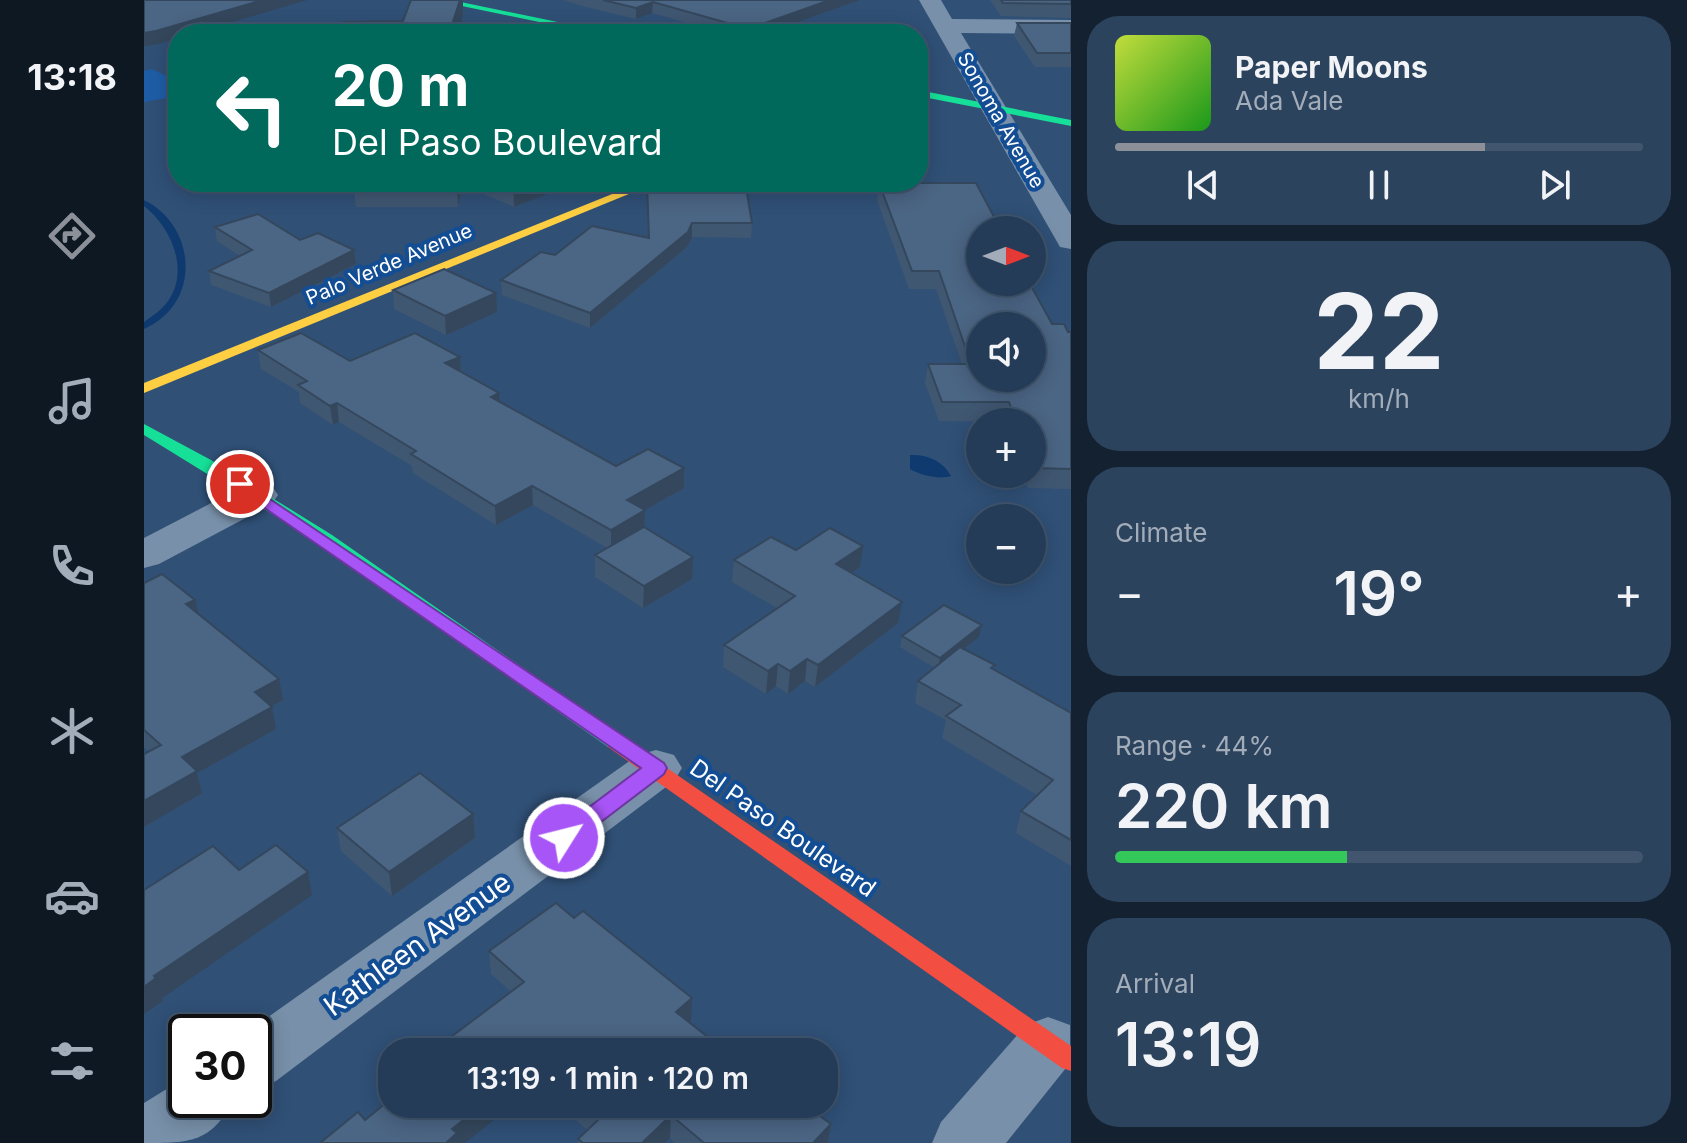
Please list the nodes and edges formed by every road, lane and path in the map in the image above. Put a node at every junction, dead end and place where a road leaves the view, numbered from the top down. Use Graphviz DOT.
graph roads {
  1 [pos="437,0"];
  2 [pos="930,0"];
  3 [pos="560,24"];
  4 [pos="946,26"];
  5 [pos="1071,27"];
  6 [pos="928,95"];
  7 [pos="993,108"];
  8 [pos="1071,123"];
  9 [pos="627,192"];
  10 [pos="1071,240"];
  11 [pos="144,388"];
  12 [pos="144,429"];
  13 [pos="258,495"];
  14 [pos="144,555"];
  15 [pos="656,768"];
  16 [pos="272,1049"];
  17 [pos="1059,1052"];
  18 [pos="176,1118"];
  19 [pos="144,1141"];
  20 [pos="965,1143"];
  1 -- 3 [label="main road"];
  2 -- 4 [label="street, Sonoma Avenue"];
  4 -- 5 [label="street"];
  4 -- 7 [label="street, Sonoma Avenue"];
  6 -- 7 [label="main road"];
  7 -- 8 [label="main road"];
  7 -- 10 [label="street, Sonoma Avenue"];
  9 -- 11 [label="main road, Palo Verde Avenue"];
  12 -- 13 [label="main road, Del Paso Boulevard"];
  13 -- 14 [label="street"];
  13 -- 15 [label="main road, Del Paso Boulevard"];
  15 -- 16 [label="street, Kathleen Avenue"];
  15 -- 17 [label="main road, Del Paso Boulevard"];
  17 -- 20 [label="street"];
  18 -- 19 [label="street"];
}
